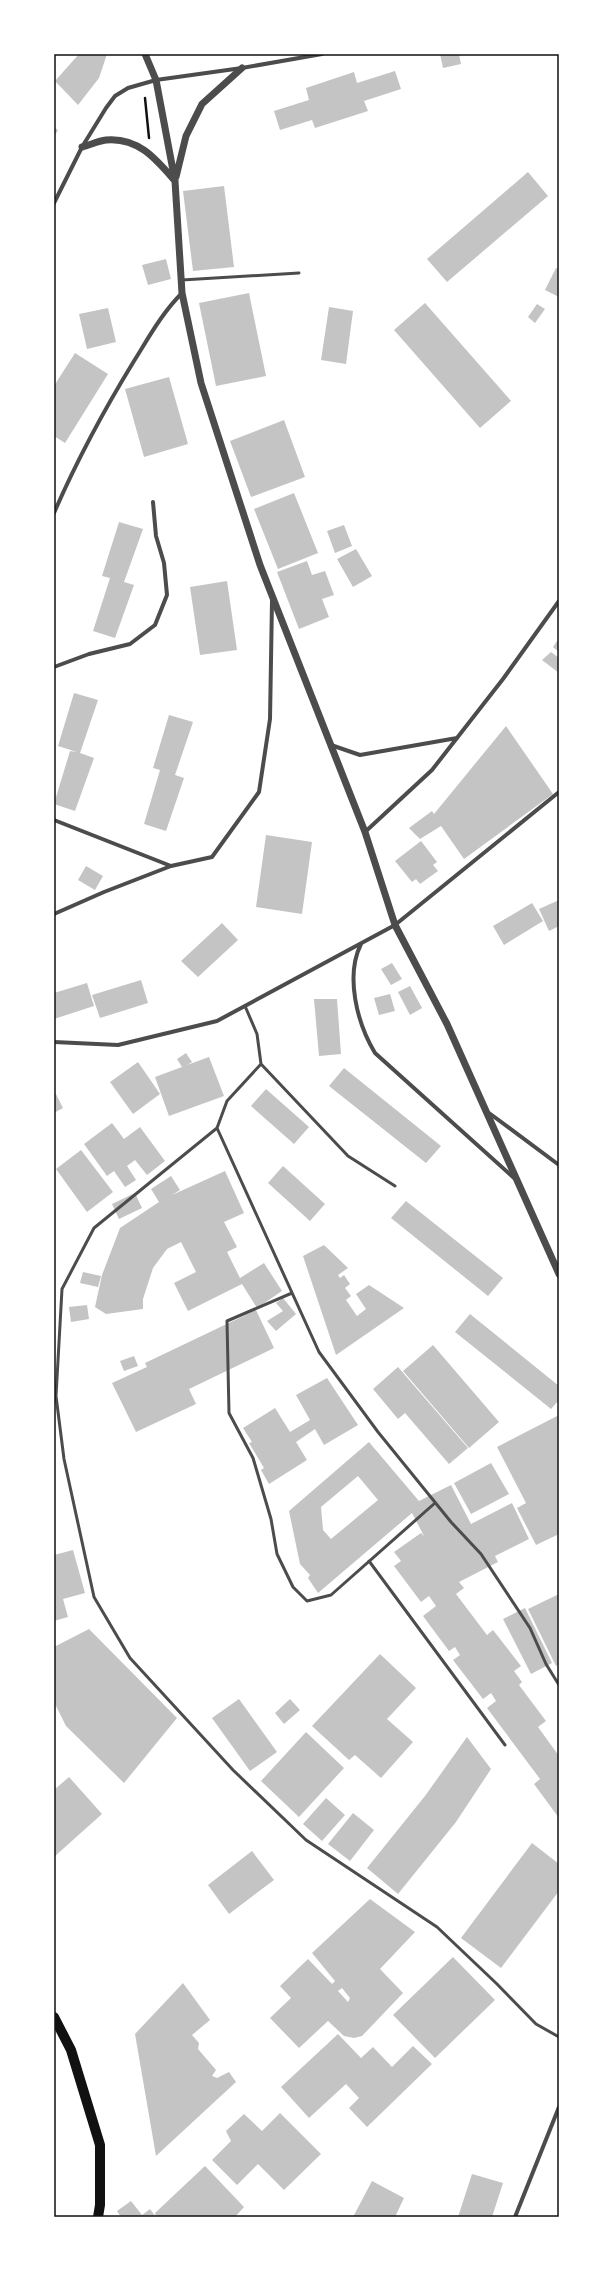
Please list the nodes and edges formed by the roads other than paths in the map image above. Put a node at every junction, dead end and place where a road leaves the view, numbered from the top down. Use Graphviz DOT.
graph roads {
  1 [pos="145,54"];
  2 [pos="322,54"];
  3 [pos="242,68"];
  4 [pos="156,80"];
  5 [pos="82,147"];
  6 [pos="175,181"];
  7 [pos="54,203"];
  8 [pos="299,273"];
  9 [pos="182,280"];
  10 [pos="182,293"];
  11 [pos="153,502"];
  12 [pos="54,513"];
  13 [pos="272,594"];
  14 [pos="559,601"];
  15 [pos="54,667"];
  16 [pos="457,738"];
  17 [pos="330,745"];
  18 [pos="559,792"];
  19 [pos="54,820"];
  20 [pos="365,832"];
  21 [pos="171,866"];
  22 [pos="54,914"];
  23 [pos="395,925"];
  24 [pos="365,941"];
  25 [pos="245,1006"];
  26 [pos="54,1042"];
  27 [pos="261,1064"];
  28 [pos="486,1110"];
  29 [pos="218,1128"];
  30 [pos="559,1165"];
  31 [pos="517,1181"];
  32 [pos="395,1186"];
  33 [pos="559,1274"];
  34 [pos="292,1293"];
  35 [pos="435,1503"];
  36 [pos="369,1561"];
  37 [pos="559,1685"];
  38 [pos="505,1745"];
  39 [pos="54,2017"];
  40 [pos="559,2037"];
  41 [pos="559,2107"];
  42 [pos="98,2217"];
  43 [pos="515,2217"];
  1 -- 4 [label="street"];
  2 -- 3 [label="street"];
  3 -- 4 [label="street"];
  3 -- 6 [label="street"];
  4 -- 5 [label="street"];
  4 -- 6 [label="street"];
  5 -- 6 [label="street"];
  5 -- 7 [label="street"];
  6 -- 9 [label="street"];
  8 -- 9 [label="lane"];
  9 -- 10 [label="street"];
  10 -- 12 [label="street"];
  10 -- 13 [label="street"];
  11 -- 15 [label="street"];
  13 -- 17 [label="street"];
  13 -- 21 [label="street"];
  14 -- 16 [label="street"];
  16 -- 17 [label="street"];
  16 -- 20 [label="street"];
  17 -- 20 [label="street"];
  18 -- 23 [label="street"];
  19 -- 21 [label="street"];
  20 -- 23 [label="street"];
  21 -- 22 [label="street"];
  23 -- 24 [label="street"];
  23 -- 28 [label="street"];
  24 -- 25 [label="street"];
  24 -- 31 [label="street"];
  25 -- 26 [label="street"];
  25 -- 27 [label="lane"];
  27 -- 29 [label="lane"];
  27 -- 32 [label="lane"];
  28 -- 30 [label="street"];
  28 -- 31 [label="street"];
  29 -- 34 [label="lane"];
  29 -- 40 [label="lane"];
  31 -- 33 [label="street"];
  34 -- 35 [label="lane"];
  34 -- 36 [label="lane"];
  35 -- 36 [label="lane"];
  35 -- 37 [label="lane"];
  36 -- 38 [label="lane"];
  39 -- 42 [label="main road"];
  41 -- 43 [label="street"];
}
